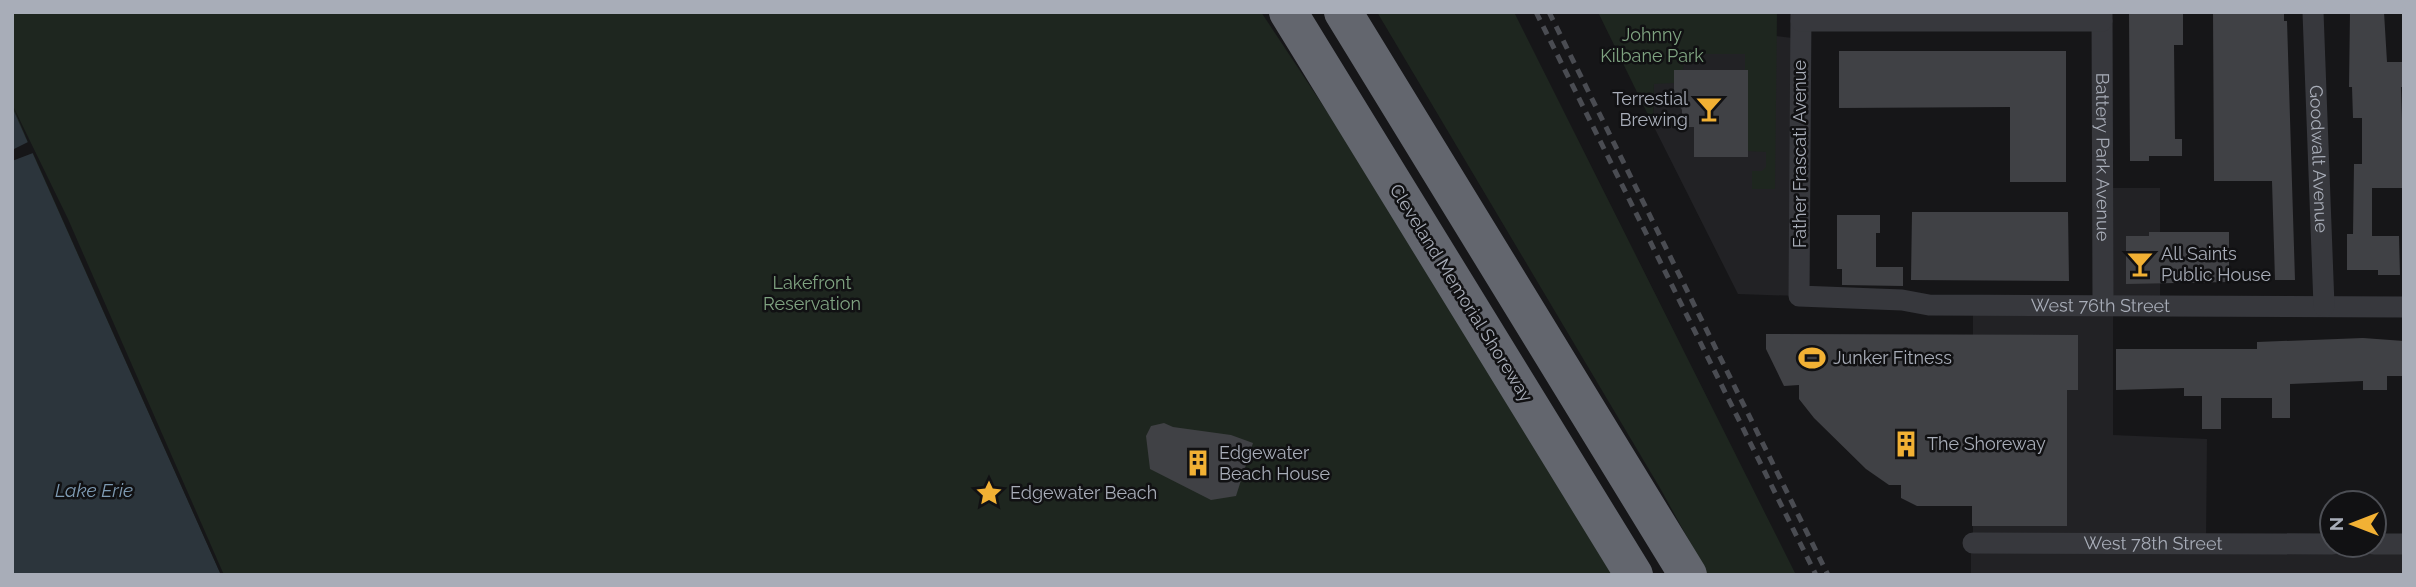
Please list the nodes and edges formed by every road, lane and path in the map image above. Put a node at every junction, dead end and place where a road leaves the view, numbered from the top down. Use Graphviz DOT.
graph roads {
  1 [pos="1288,12"];
  2 [pos="1343,12"];
  3 [pos="1364,12"];
  4 [pos="2313,12"];
  5 [pos="2102,16"];
  6 [pos="1801,17"];
  7 [pos="1429,151"];
  8 [pos="1799,296"];
  9 [pos="2103,304"];
  10 [pos="2324,306"];
  11 [pos="2404,307"];
  12 [pos="1973,543"];
  13 [pos="2318,544"];
  14 [pos="1634,575"];
  15 [pos="1688,575"];
  1 -- 14 [label="highway, Cleveland Memorial Shoreway"];
  2 -- 7 [label="highway"];
  3 -- 7 [label="highway"];
  4 -- 10 [label="street, Goodwalt Avenue"];
  5 -- 6 [label="street"];
  5 -- 9 [label="street, Battery Park Avenue"];
  6 -- 8 [label="street, Father Frascati Avenue"];
  7 -- 15 [label="highway"];
  8 -- 9 [label="street, West 76th Street"];
  9 -- 10 [label="street, West 76th Street"];
  10 -- 11 [label="street, West 76th Street"];
  12 -- 13 [label="street, West 78th Street"];
}
